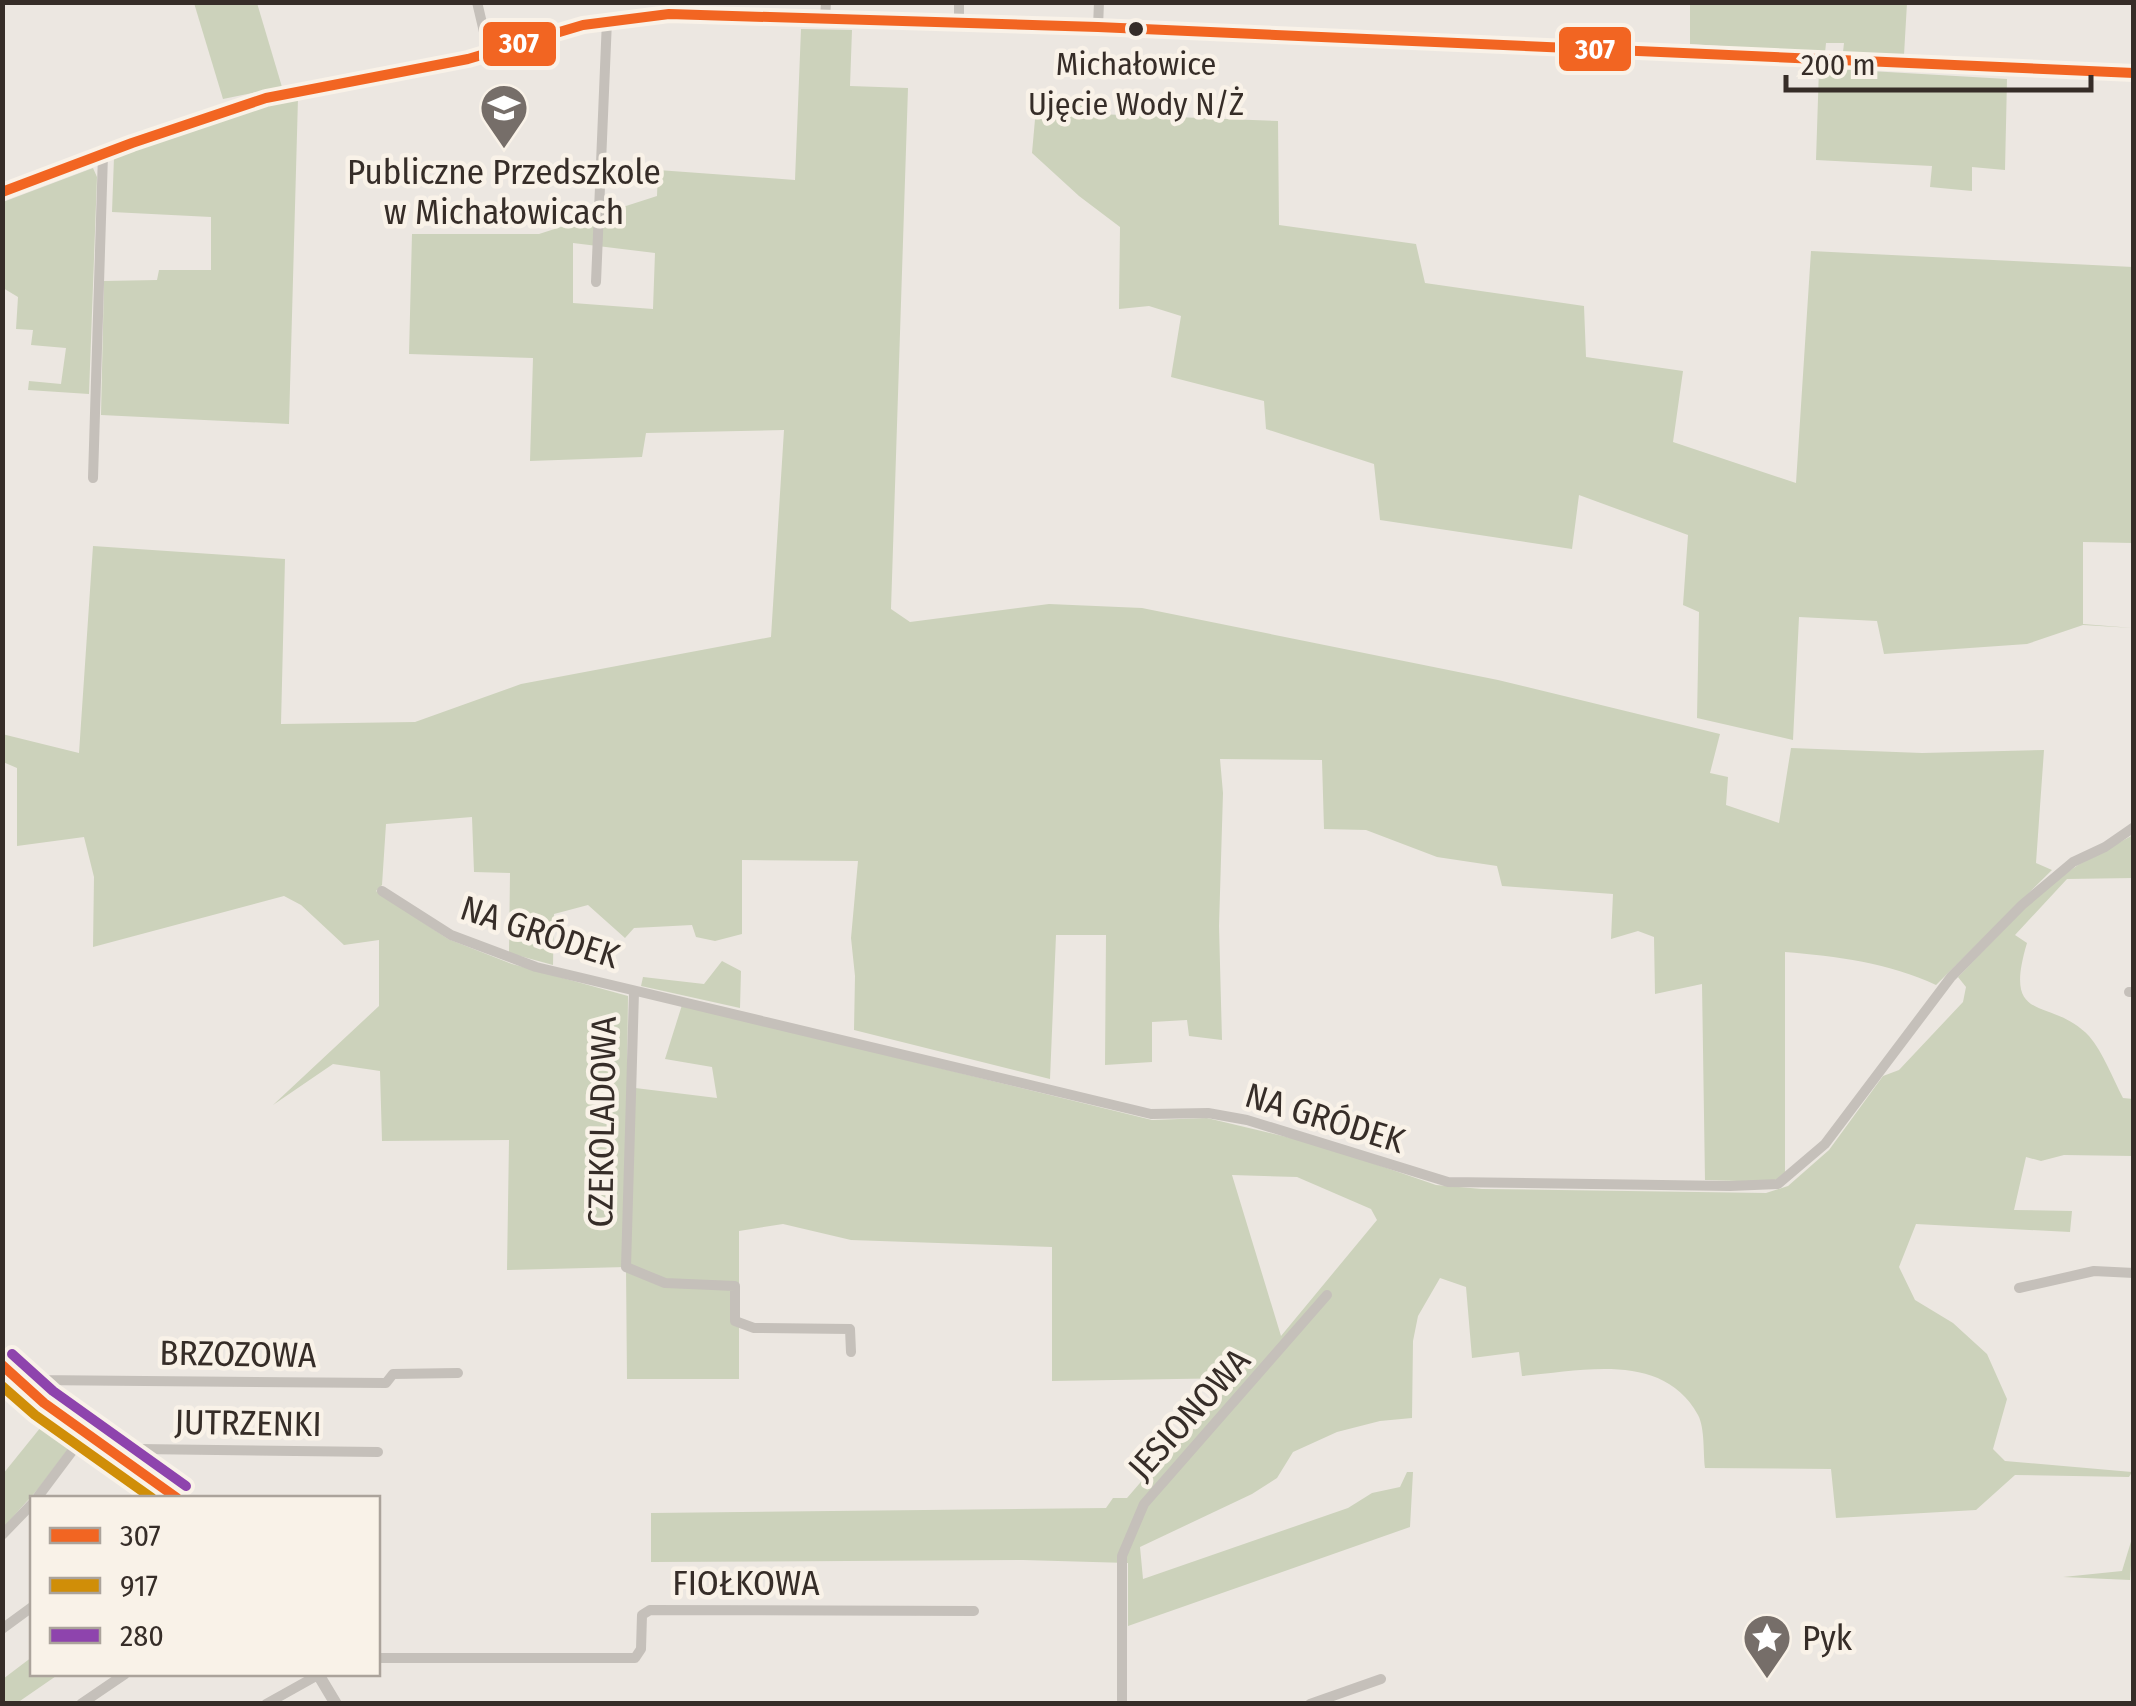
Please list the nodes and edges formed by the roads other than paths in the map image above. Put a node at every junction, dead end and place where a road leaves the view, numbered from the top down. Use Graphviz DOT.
graph roads {
  1 [pos="477,2"];
  2 [pos="826,2"];
  3 [pos="959,2"];
  4 [pos="1099,2"];
  5 [pos="825,18"];
  6 [pos="607,20"];
  7 [pos="959,22"];
  8 [pos="1098,27"];
  9 [pos="490,53"];
  10 [pos="2134,73"];
  11 [pos="103,154"];
  12 [pos="2,192"];
  13 [pos="596,282"];
  14 [pos="93,478"];
  15 [pos="2134,827"];
  16 [pos="382,891"];
  17 [pos="634,992"];
  18 [pos="2134,1273"];
  19 [pos="2019,1288"];
  20 [pos="1327,1295"];
  21 [pos="851,1352"];
  22 [pos="2,1364"];
  23 [pos="458,1373"];
  24 [pos="14,1377"];
  25 [pos="85,1434"];
  26 [pos="378,1452"];
  27 [pos="121,1459"];
  28 [pos="39,1496"];
  29 [pos="172,1496"];
  30 [pos="30,1506"];
  31 [pos="2,1535"];
  32 [pos="30,1608"];
  33 [pos="974,1612"];
  34 [pos="2,1629"];
  35 [pos="380,1658"];
  36 [pos="122,1676"];
  37 [pos="315,1676"];
  38 [pos="319,1676"];
  39 [pos="1380,1678"];
  40 [pos="81,1704"];
  41 [pos="266,1704"];
  42 [pos="336,1704"];
  43 [pos="1122,1704"];
  44 [pos="1310,1704"];
  1 -- 9 [label="street"];
  2 -- 5 [label="street"];
  3 -- 7 [label="street"];
  4 -- 8 [label="street"];
  5 -- 6 [label="street"];
  5 -- 7 [label="street"];
  6 -- 9 [label="street"];
  6 -- 13 [label="street"];
  7 -- 8 [label="street"];
  8 -- 10 [label="street"];
  9 -- 11 [label="street"];
  11 -- 12 [label="street"];
  11 -- 14 [label="street"];
  15 -- 17 [label="street, NA GRÓDEK"];
  16 -- 17 [label="street, NA GRÓDEK"];
  17 -- 21 [label="street, CZEKOLADOWA"];
  18 -- 19 [label="street"];
  20 -- 43 [label="street, JESIONOWA"];
  22 -- 24 [label="street"];
  23 -- 24 [label="street, BRZOZOWA"];
  24 -- 25 [label="street"];
  25 -- 27 [label="street"];
  25 -- 28 [label="street"];
  26 -- 27 [label="street, JUTRZENKI"];
  27 -- 29 [label="street"];
  30 -- 31 [label="street"];
  32 -- 34 [label="street"];
  33 -- 35 [label="street, FIOŁKOWA"];
  36 -- 40 [label="street"];
  37 -- 41 [label="street"];
  38 -- 42 [label="street"];
  39 -- 44 [label="street"];
}
